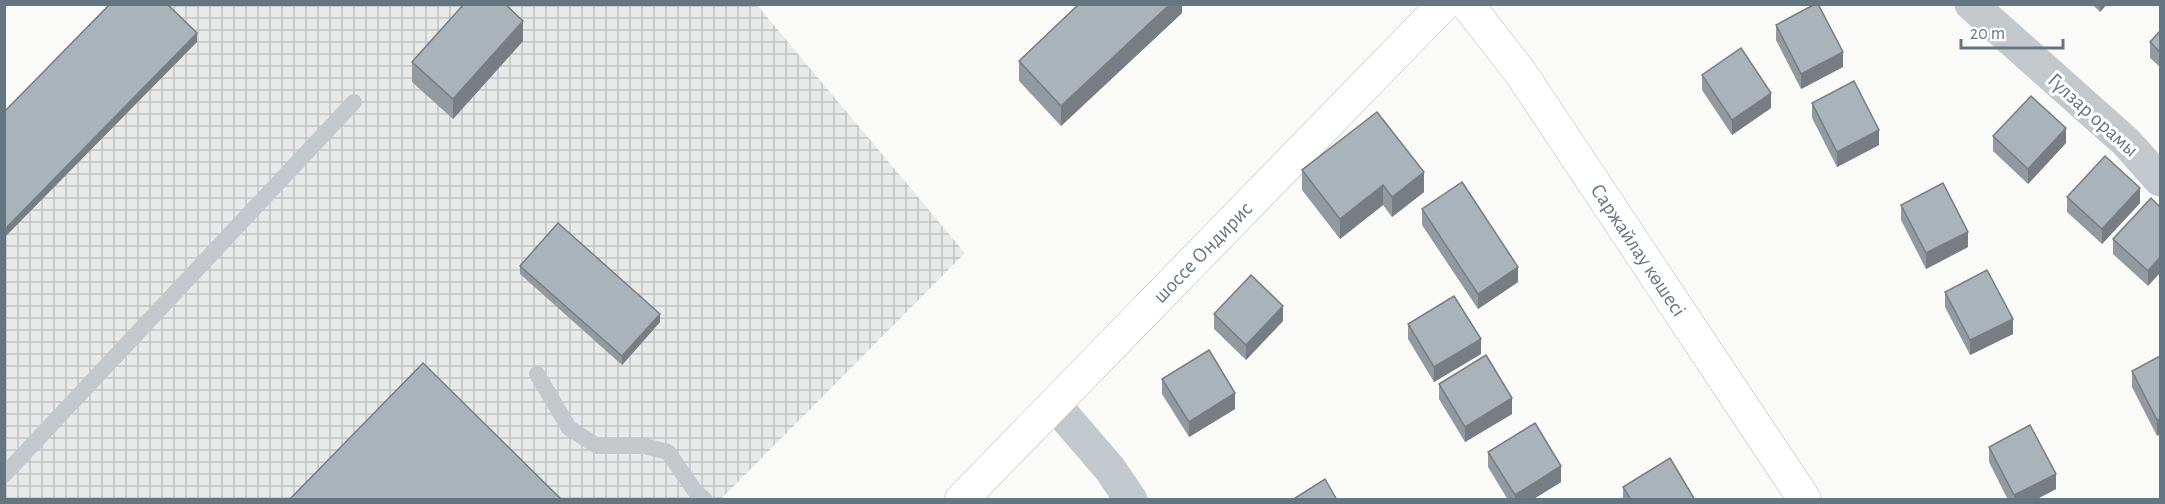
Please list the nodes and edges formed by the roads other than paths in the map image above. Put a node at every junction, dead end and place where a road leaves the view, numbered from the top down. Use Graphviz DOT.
graph roads {
  1 [pos="1444,4"];
  2 [pos="1467,4"];
  3 [pos="1971,4"];
  4 [pos="354,102"];
  5 [pos="2160,180"];
  6 [pos="537,374"];
  7 [pos="1054,404"];
  8 [pos="4,475"];
  9 [pos="705,500"];
  10 [pos="962,500"];
  11 [pos="1131,500"];
  12 [pos="1805,500"];
  1 -- 7 [label="main road, шоссе Ондирис"];
  2 -- 12 [label="main road, Саржайлау көшесі"];
  3 -- 5 [label="street, Гүлзар орамы"];
  4 -- 8 [label="lane"];
  6 -- 9 [label="lane"];
  7 -- 10 [label="main road, шоссе Ондирис"];
  7 -- 11 [label="street"];
}
